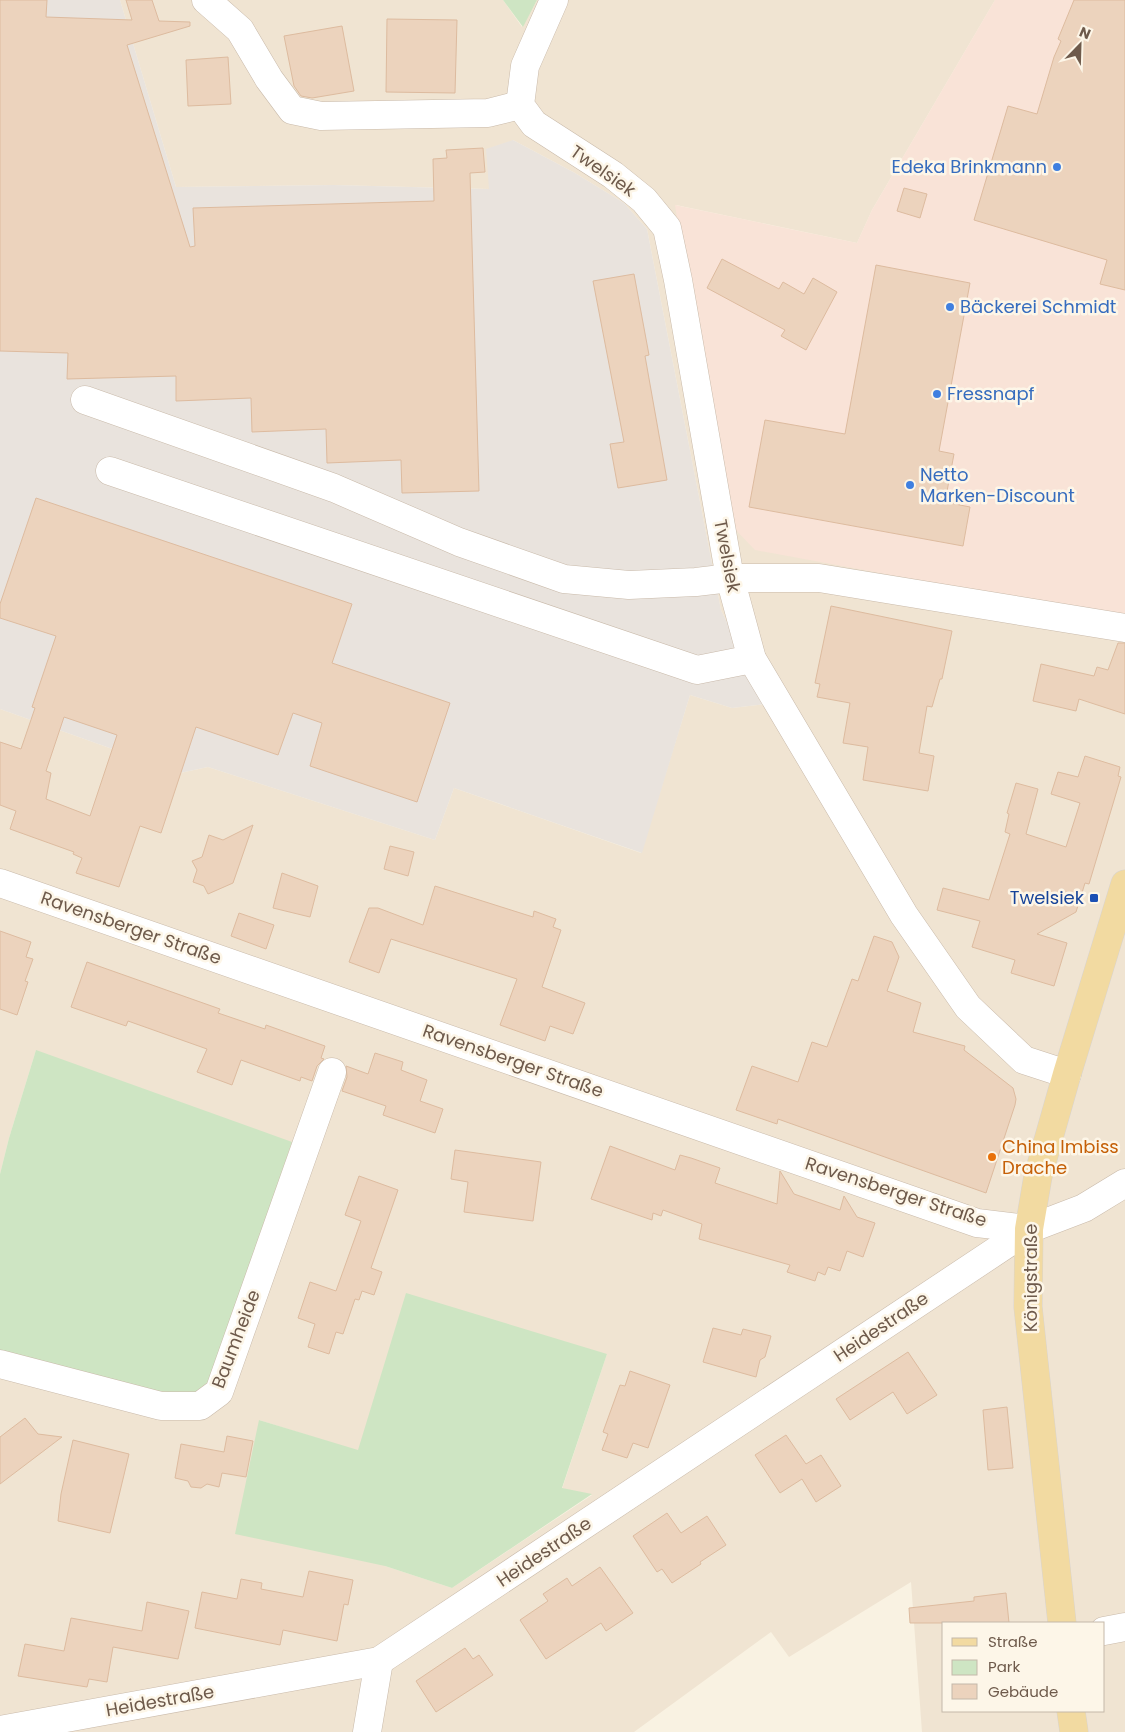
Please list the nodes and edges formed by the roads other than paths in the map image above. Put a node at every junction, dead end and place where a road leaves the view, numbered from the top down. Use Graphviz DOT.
graph roads {
  1 [pos="206,0"];
  2 [pos="554,0"];
  3 [pos="520,105"];
  4 [pos="85,400"];
  5 [pos="110,471"];
  6 [pos="730,578"];
  7 [pos="1125,628"];
  8 [pos="752,659"];
  9 [pos="0,883"];
  10 [pos="1125,884"];
  11 [pos="332,1072"];
  12 [pos="1067,1074"];
  13 [pos="1125,1183"];
  14 [pos="1029,1228"];
  15 [pos="0,1364"];
  16 [pos="1062,1622"];
  17 [pos="1125,1628"];
  18 [pos="1105,1631"];
  19 [pos="379,1661"];
  20 [pos="1071,1712"];
  21 [pos="0,1730"];
  22 [pos="367,1732"];
  23 [pos="1074,1732"];
  1 -- 3 [label="street"];
  2 -- 3 [label="street"];
  3 -- 6 [label="street, Twelsiek"];
  4 -- 6 [label="street"];
  5 -- 8 [label="street"];
  6 -- 7 [label="street"];
  6 -- 8 [label="street, Twelsiek"];
  8 -- 12 [label="street, Twelsiek"];
  9 -- 14 [label="street, Ravensberger Straße"];
  10 -- 12 [label="main road, Königstraße"];
  11 -- 15 [label="street, Baumheide"];
  12 -- 14 [label="main road, Königstraße"];
  13 -- 14 [label="street"];
  14 -- 16 [label="main road, Königstraße"];
  14 -- 19 [label="street, Heidestraße"];
  17 -- 18 [label="street"];
  19 -- 21 [label="street, Heidestraße"];
  19 -- 22 [label="street"];
  20 -- 23 [label="main road"];
}
